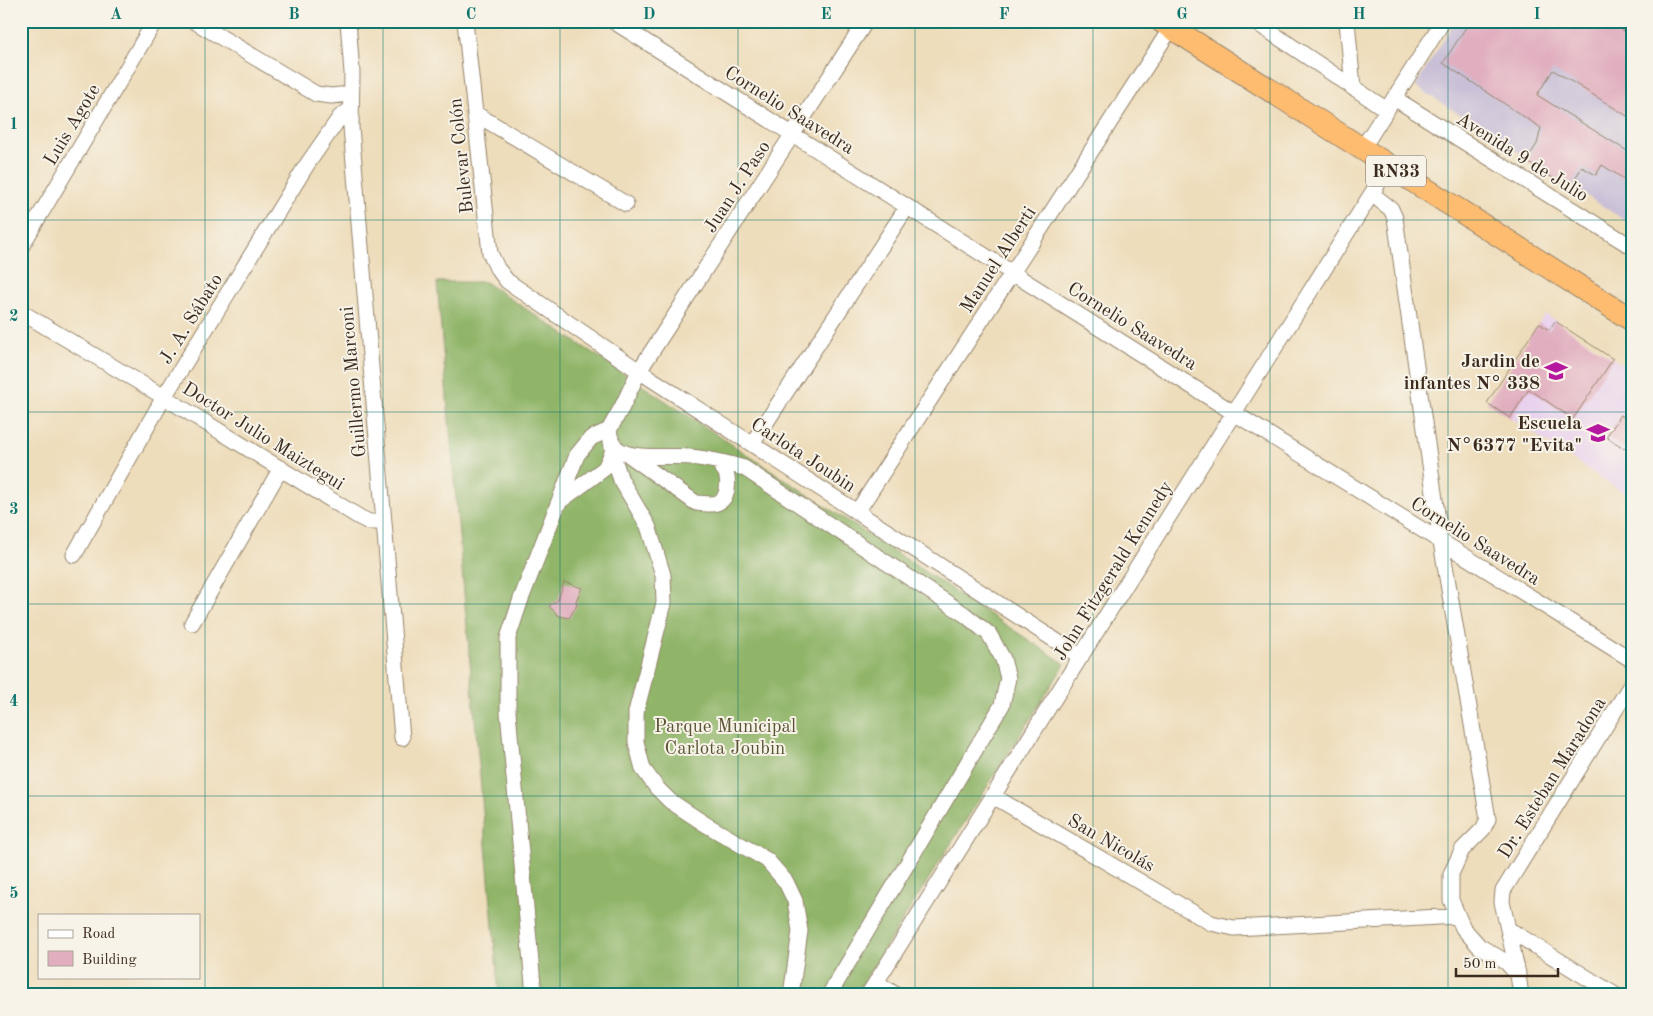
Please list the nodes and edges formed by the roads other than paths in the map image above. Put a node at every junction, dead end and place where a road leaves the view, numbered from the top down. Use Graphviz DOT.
graph roads {
  1 [pos="155,21"];
  2 [pos="194,21"];
  3 [pos="348,21"];
  4 [pos="465,21"];
  5 [pos="613,21"];
  6 [pos="866,21"];
  7 [pos="1254,21"];
  8 [pos="1347,21"];
  9 [pos="1443,21"];
  10 [pos="1166,25"];
  11 [pos="1354,88"];
  12 [pos="351,94"];
  13 [pos="1390,104"];
  14 [pos="351,109"];
  15 [pos="476,114"];
  16 [pos="793,135"];
  17 [pos="1362,149"];
  18 [pos="1389,166"];
  19 [pos="1372,194"];
  20 [pos="626,204"];
  21 [pos="907,207"];
  22 [pos="21,247"];
  23 [pos="1632,247"];
  24 [pos="1012,273"];
  25 [pos="507,281"];
  26 [pos="21,312"];
  27 [pos="1632,320"];
  28 [pos="639,371"];
  29 [pos="164,397"];
  30 [pos="1234,413"];
  31 [pos="615,444"];
  32 [pos="752,444"];
  33 [pos="717,461"];
  34 [pos="281,468"];
  35 [pos="558,503"];
  36 [pos="857,512"];
  37 [pos="384,522"];
  38 [pos="1441,542"];
  39 [pos="74,555"];
  40 [pos="192,623"];
  41 [pos="1081,657"];
  42 [pos="1632,660"];
  43 [pos="1632,684"];
  44 [pos="402,738"];
  45 [pos="993,796"];
  46 [pos="1458,916"];
  47 [pos="1508,928"];
  48 [pos="1518,975"];
  49 [pos="872,988"];
  50 [pos="534,995"];
  51 [pos="791,995"];
  52 [pos="829,995"];
  53 [pos="896,995"];
  54 [pos="1522,995"];
  55 [pos="1615,995"];
  1 -- 22 [label="street, Luis Agote"];
  2 -- 12 [label="street"];
  3 -- 12 [label="street, Guillermo Marconi"];
  4 -- 15 [label="street, Bulevar Colón"];
  5 -- 16 [label="street, Cornelio Saavedra"];
  6 -- 16 [label="street, Juan J. Paso"];
  7 -- 11 [label="street, Avenida 9 de Julio"];
  8 -- 11 [label="street"];
  9 -- 13 [label="street"];
  10 -- 17 [label="highway, RN33"];
  10 -- 24 [label="street, Manuel Alberti"];
  11 -- 13 [label="street, Avenida 9 de Julio"];
  12 -- 14 [label="street, Guillermo Marconi"];
  13 -- 17 [label="street"];
  13 -- 23 [label="street, Avenida 9 de Julio"];
  14 -- 29 [label="street, J. A. Sábato"];
  14 -- 37 [label="street, Guillermo Marconi"];
  15 -- 20 [label="street"];
  15 -- 25 [label="street, Bulevar Colón"];
  16 -- 21 [label="street, Cornelio Saavedra"];
  16 -- 28 [label="street, Juan J. Paso"];
  17 -- 18 [label="highway, RN33"];
  18 -- 19 [label="street, John Fitzgerald Kennedy"];
  18 -- 27 [label="highway, RN33"];
  19 -- 30 [label="street, John Fitzgerald Kennedy"];
  19 -- 38 [label="street"];
  21 -- 24 [label="street, Cornelio Saavedra"];
  21 -- 32 [label="street"];
  24 -- 30 [label="street, Cornelio Saavedra"];
  24 -- 36 [label="street, Manuel Alberti"];
  25 -- 28 [label="street, Carlota Joubin"];
  26 -- 29 [label="street, Doctor Julio Maiztegui"];
  28 -- 31 [label="street, Juan J. Paso"];
  28 -- 32 [label="street, Carlota Joubin"];
  29 -- 34 [label="street, Doctor Julio Maiztegui"];
  29 -- 39 [label="street, J. A. Sábato"];
  30 -- 38 [label="street, Cornelio Saavedra"];
  30 -- 41 [label="street, John Fitzgerald Kennedy"];
  31 -- 33 [label="street"];
  31 -- 33 [label="street"];
  31 -- 35 [label="street, Juan J. Paso"];
  31 -- 35 [label="street"];
  31 -- 51 [label="street"];
  32 -- 36 [label="street, Carlota Joubin"];
  33 -- 52 [label="street"];
  34 -- 37 [label="street, Doctor Julio Maiztegui"];
  34 -- 40 [label="street"];
  35 -- 50 [label="street"];
  36 -- 41 [label="street, Carlota Joubin"];
  37 -- 44 [label="street, Guillermo Marconi"];
  38 -- 42 [label="street, Cornelio Saavedra"];
  38 -- 46 [label="street"];
  41 -- 45 [label="street, John Fitzgerald Kennedy"];
  43 -- 47 [label="street, Dr. Esteban Maradona"];
  45 -- 46 [label="street, San Nicolás"];
  45 -- 49 [label="street, John Fitzgerald Kennedy"];
  46 -- 48 [label="street"];
  47 -- 48 [label="street"];
  47 -- 55 [label="street"];
  48 -- 54 [label="street"];
  49 -- 53 [label="street"];
}
